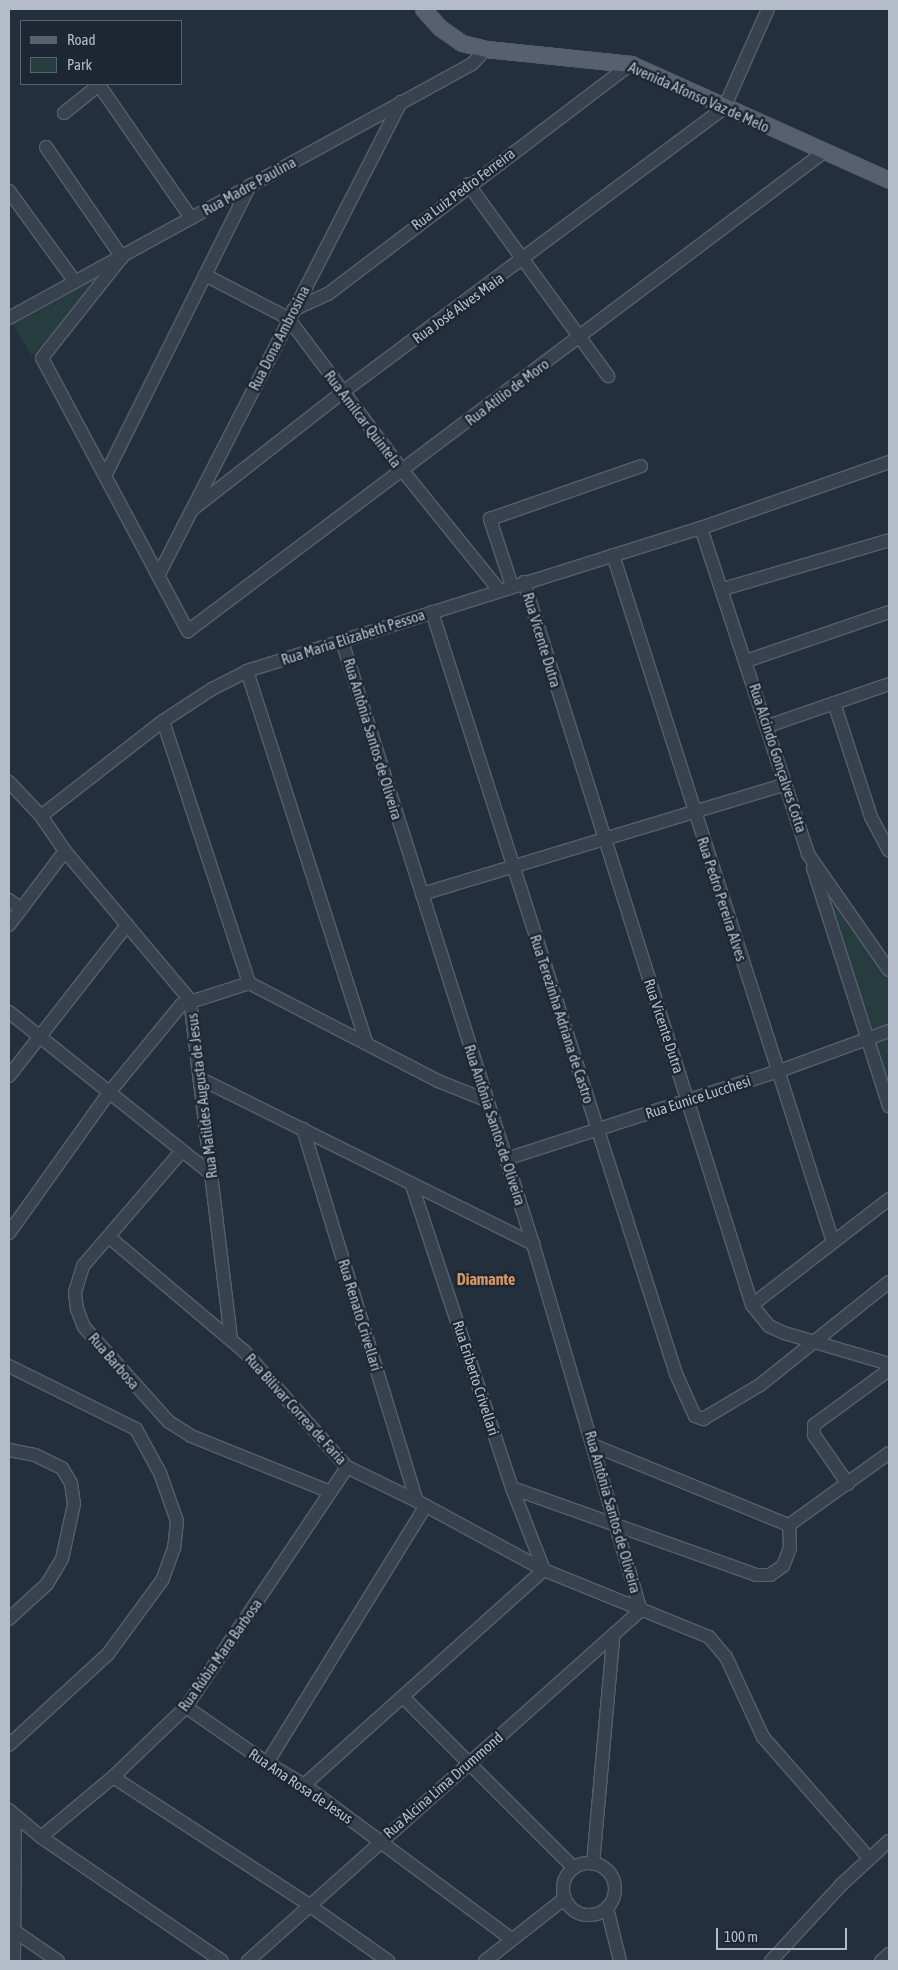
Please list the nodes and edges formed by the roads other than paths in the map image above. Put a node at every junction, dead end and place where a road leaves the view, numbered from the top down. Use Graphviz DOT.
graph roads {
  1 [pos="422,9"];
  2 [pos="768,9"];
  3 [pos="486,49"];
  4 [pos="631,64"];
  5 [pos="401,102"];
  6 [pos="724,108"];
  7 [pos="64,112"];
  8 [pos="46,148"];
  9 [pos="824,152"];
  10 [pos="889,180"];
  11 [pos="468,184"];
  12 [pos="250,185"];
  13 [pos="9,191"];
  14 [pos="191,218"];
  15 [pos="122,257"];
  16 [pos="523,260"];
  17 [pos="206,275"];
  18 [pos="74,282"];
  19 [pos="291,314"];
  20 [pos="9,318"];
  21 [pos="580,337"];
  22 [pos="608,376"];
  23 [pos="342,392"];
  24 [pos="889,462"];
  25 [pos="642,466"];
  26 [pos="403,471"];
  27 [pos="105,476"];
  28 [pos="193,509"];
  29 [pos="701,528"];
  30 [pos="889,540"];
  31 [pos="613,555"];
  32 [pos="158,576"];
  33 [pos="518,584"];
  34 [pos="723,589"];
  35 [pos="499,590"];
  36 [pos="432,612"];
  37 [pos="889,612"];
  38 [pos="342,641"];
  39 [pos="746,661"];
  40 [pos="247,671"];
  41 [pos="889,684"];
  42 [pos="834,703"];
  43 [pos="163,721"];
  44 [pos="768,726"];
  45 [pos="9,782"];
  46 [pos="786,784"];
  47 [pos="692,810"];
  48 [pos="41,816"];
  49 [pos="604,838"];
  50 [pos="65,851"];
  51 [pos="889,851"];
  52 [pos="808,854"];
  53 [pos="513,867"];
  54 [pos="422,894"];
  55 [pos="9,900"];
  56 [pos="21,909"];
  57 [pos="9,925"];
  58 [pos="127,925"];
  59 [pos="887,962"];
  60 [pos="249,983"];
  61 [pos="190,1000"];
  62 [pos="9,1012"];
  63 [pos="889,1031"];
  64 [pos="38,1035"];
  65 [pos="868,1040"];
  66 [pos="366,1041"];
  67 [pos="780,1071"];
  68 [pos="9,1076"];
  69 [pos="202,1079"];
  70 [pos="108,1094"];
  71 [pos="488,1101"];
  72 [pos="688,1101"];
  73 [pos="889,1106"];
  74 [pos="303,1129"];
  75 [pos="597,1130"];
  76 [pos="181,1152"];
  77 [pos="506,1159"];
  78 [pos="211,1174"];
  79 [pos="412,1185"];
  80 [pos="889,1199"];
  81 [pos="9,1233"];
  82 [pos="109,1237"];
  83 [pos="833,1242"];
  84 [pos="534,1244"];
  85 [pos="889,1282"];
  86 [pos="752,1306"];
  87 [pos="231,1338"];
  88 [pos="815,1342"];
  89 [pos="889,1364"];
  90 [pos="9,1366"];
  91 [pos="889,1370"];
  92 [pos="595,1446"];
  93 [pos="9,1450"];
  94 [pos="889,1453"];
  95 [pos="347,1467"];
  96 [pos="848,1484"];
  97 [pos="512,1488"];
  98 [pos="330,1492"];
  99 [pos="421,1503"];
  100 [pos="789,1524"];
  101 [pos="618,1527"];
  102 [pos="544,1570"];
  103 [pos="641,1610"];
  104 [pos="9,1619"];
  105 [pos="613,1638"];
  106 [pos="404,1698"];
  107 [pos="186,1707"];
  108 [pos="9,1745"];
  109 [pos="468,1762"];
  110 [pos="267,1763"];
  111 [pos="113,1777"];
  112 [pos="304,1785"];
  113 [pos="12,1813"];
  114 [pos="41,1837"];
  115 [pos="11,1838"];
  116 [pos="379,1841"];
  117 [pos="889,1841"];
  118 [pos="869,1858"];
  119 [pos="593,1864"];
  120 [pos="574,1868"];
  121 [pos="565,1898"];
  122 [pos="309,1905"];
  123 [pos="607,1908"];
  124 [pos="16,1932"];
  125 [pos="511,1939"];
  126 [pos="889,1954"];
  127 [pos="14,1961"];
  128 [pos="58,1961"];
  129 [pos="222,1961"];
  130 [pos="248,1961"];
  131 [pos="388,1961"];
  132 [pos="485,1961"];
  133 [pos="620,1961"];
  134 [pos="771,1961"];
  135 [pos="881,1961"];
  1 -- 3 [label="main road, Avenida Afonso Vaz de Melo"];
  2 -- 6 [label="street"];
  3 -- 4 [label="main road, Avenida Afonso Vaz de Melo"];
  3 -- 5 [label="street, Rua Madre Paulina"];
  4 -- 6 [label="main road, Avenida Afonso Vaz de Melo"];
  4 -- 11 [label="street, Rua Luiz Pedro Ferreira"];
  5 -- 12 [label="street, Rua Madre Paulina"];
  5 -- 19 [label="street, Rua Dona Ambrosina"];
  6 -- 9 [label="main road, Avenida Afonso Vaz de Melo"];
  6 -- 16 [label="street, Rua José Alves Maia"];
  7 -- 14 [label="street"];
  8 -- 15 [label="street"];
  9 -- 10 [label="main road, Avenida Afonso Vaz de Melo"];
  9 -- 21 [label="street, Rua Atílio de Moro"];
  11 -- 16 [label="street"];
  11 -- 19 [label="street, Rua Luiz Pedro Ferreira"];
  12 -- 14 [label="street, Rua Madre Paulina"];
  12 -- 17 [label="street"];
  13 -- 18 [label="street"];
  14 -- 15 [label="street, Rua Madre Paulina"];
  15 -- 18 [label="street"];
  15 -- 27 [label="street, Rua Madre Paulina"];
  16 -- 21 [label="street"];
  16 -- 23 [label="street, Rua José Alves Maia"];
  17 -- 19 [label="street, Rua Amilcar Quintela"];
  17 -- 27 [label="street"];
  18 -- 20 [label="street"];
  19 -- 23 [label="street, Rua Amilcar Quintela"];
  19 -- 28 [label="street, Rua Dona Ambrosina"];
  21 -- 22 [label="street"];
  21 -- 26 [label="street, Rua Atílio de Moro"];
  23 -- 26 [label="street, Rua Amilcar Quintela"];
  23 -- 28 [label="street, Rua José Alves Maia"];
  24 -- 29 [label="street, Rua Maria Elizabeth Pessoa"];
  25 -- 33 [label="street, Rua Vicente Dutra"];
  26 -- 32 [label="street, Rua Atílio de Moro"];
  26 -- 35 [label="street, Rua Amilcar Quintela"];
  27 -- 32 [label="street"];
  28 -- 32 [label="street, Rua Dona Ambrosina"];
  29 -- 31 [label="street, Rua Maria Elizabeth Pessoa"];
  29 -- 34 [label="street, Rua Alcindo Gonçalves Cotta"];
  30 -- 34 [label="street"];
  31 -- 33 [label="street, Rua Maria Elizabeth Pessoa"];
  31 -- 47 [label="street, Rua Pedro Pereira Alves"];
  33 -- 35 [label="street, Rua Maria Elizabeth Pessoa"];
  33 -- 49 [label="street, Rua Vicente Dutra"];
  34 -- 39 [label="street, Rua Alcindo Gonçalves Cotta"];
  35 -- 36 [label="street, Rua Maria Elizabeth Pessoa"];
  36 -- 38 [label="street, Rua Maria Elizabeth Pessoa"];
  36 -- 53 [label="street, Rua Terezinha Adriana de Castro"];
  37 -- 39 [label="street"];
  38 -- 40 [label="street, Rua Maria Elizabeth Pessoa"];
  38 -- 54 [label="street, Rua Antônia Santos de Oliveira"];
  39 -- 44 [label="street, Rua Alcindo Gonçalves Cotta"];
  40 -- 43 [label="street, Rua Maria Elizabeth Pessoa"];
  40 -- 66 [label="street"];
  41 -- 42 [label="street"];
  42 -- 44 [label="street"];
  42 -- 51 [label="street"];
  43 -- 48 [label="street, Rua Maria Elizabeth Pessoa"];
  43 -- 60 [label="street"];
  44 -- 46 [label="street, Rua Alcindo Gonçalves Cotta"];
  45 -- 48 [label="street, Rua Matildes Augusta de Jesus"];
  46 -- 47 [label="street"];
  46 -- 52 [label="street, Rua Alcindo Gonçalves Cotta"];
  47 -- 49 [label="street"];
  47 -- 67 [label="street, Rua Pedro Pereira Alves"];
  48 -- 50 [label="street, Rua Matildes Augusta de Jesus"];
  49 -- 53 [label="street"];
  49 -- 72 [label="street, Rua Vicente Dutra"];
  50 -- 56 [label="street"];
  50 -- 58 [label="street, Rua Matildes Augusta de Jesus"];
  52 -- 59 [label="street, Rua Alcindo Gonçalves Cotta"];
  52 -- 65 [label="street"];
  53 -- 54 [label="street"];
  53 -- 75 [label="street, Rua Terezinha Adriana de Castro"];
  54 -- 71 [label="street, Rua Antônia Santos de Oliveira"];
  55 -- 56 [label="street"];
  56 -- 57 [label="street"];
  58 -- 61 [label="street, Rua Matildes Augusta de Jesus"];
  58 -- 64 [label="street"];
  60 -- 61 [label="street"];
  60 -- 66 [label="street"];
  61 -- 69 [label="street, Rua Matildes Augusta de Jesus"];
  61 -- 70 [label="street"];
  62 -- 64 [label="street"];
  63 -- 65 [label="street, Rua Eunice Lucchesi"];
  64 -- 68 [label="street"];
  64 -- 70 [label="street"];
  65 -- 67 [label="street, Rua Eunice Lucchesi"];
  65 -- 73 [label="street"];
  66 -- 71 [label="street"];
  67 -- 72 [label="street, Rua Eunice Lucchesi"];
  67 -- 83 [label="street, Rua Pedro Pereira Alves"];
  69 -- 74 [label="street"];
  69 -- 78 [label="street, Rua Matildes Augusta de Jesus"];
  70 -- 76 [label="street"];
  70 -- 81 [label="street"];
  71 -- 77 [label="street, Rua Antônia Santos de Oliveira"];
  72 -- 75 [label="street, Rua Eunice Lucchesi"];
  72 -- 86 [label="street, Rua Vicente Dutra"];
  74 -- 79 [label="street"];
  74 -- 99 [label="street, Rua Renato Crivellari"];
  75 -- 77 [label="street, Rua Eunice Lucchesi"];
  75 -- 88 [label="street, Rua Terezinha Adriana de Castro"];
  76 -- 78 [label="street"];
  76 -- 82 [label="street, Rua Barbosa"];
  77 -- 84 [label="street, Rua Antônia Santos de Oliveira"];
  78 -- 87 [label="street, Rua Matildes Augusta de Jesus"];
  79 -- 84 [label="street"];
  79 -- 97 [label="street, Rua Eriberto Crivellari"];
  80 -- 83 [label="street"];
  82 -- 87 [label="street, Rua Bilivar Correa de Faria"];
  82 -- 98 [label="street, Rua Barbosa"];
  83 -- 86 [label="street"];
  84 -- 92 [label="street, Rua Antônia Santos de Oliveira"];
  85 -- 88 [label="street"];
  86 -- 88 [label="street"];
  87 -- 95 [label="street, Rua Bilivar Correa de Faria"];
  88 -- 89 [label="street"];
  90 -- 108 [label="street"];
  91 -- 96 [label="street"];
  92 -- 100 [label="street"];
  92 -- 101 [label="street, Rua Antônia Santos de Oliveira"];
  93 -- 104 [label="street"];
  94 -- 96 [label="street"];
  95 -- 98 [label="street, Rua Rúbia Mara Barbosa"];
  95 -- 99 [label="street, Rua Bilivar Correa de Faria"];
  96 -- 100 [label="street"];
  97 -- 101 [label="street"];
  97 -- 102 [label="street, Rua Eriberto Crivellari"];
  98 -- 107 [label="street, Rua Rúbia Mara Barbosa"];
  99 -- 102 [label="street, Rua Bilivar Correa de Faria"];
  99 -- 110 [label="street"];
  100 -- 101 [label="street"];
  101 -- 103 [label="street, Rua Antônia Santos de Oliveira"];
  102 -- 103 [label="street, Rua Bilivar Correa de Faria"];
  102 -- 106 [label="street"];
  103 -- 105 [label="street, Rua Alcina Lima Drummond"];
  103 -- 118 [label="street, Rua Bilivar Correa de Faria"];
  105 -- 109 [label="street, Rua Alcina Lima Drummond"];
  105 -- 119 [label="street"];
  106 -- 109 [label="street"];
  106 -- 112 [label="street"];
  107 -- 110 [label="street, Rua Ana Rosa de Jesus"];
  107 -- 111 [label="street, Rua Rúbia Mara Barbosa"];
  109 -- 116 [label="street, Rua Alcina Lima Drummond"];
  109 -- 120 [label="street"];
  110 -- 112 [label="street, Rua Ana Rosa de Jesus"];
  111 -- 114 [label="street, Rua Rúbia Mara Barbosa"];
  111 -- 122 [label="street"];
  112 -- 116 [label="street, Rua Ana Rosa de Jesus"];
  113 -- 114 [label="street"];
  113 -- 115 [label="street"];
  114 -- 129 [label="street"];
  115 -- 124 [label="street"];
  116 -- 122 [label="street, Rua Alcina Lima Drummond"];
  116 -- 125 [label="street, Rua Ana Rosa de Jesus"];
  117 -- 118 [label="street"];
  118 -- 134 [label="street"];
  119 -- 120 [label="street"];
  119 -- 123 [label="street"];
  120 -- 121 [label="street"];
  121 -- 123 [label="street"];
  121 -- 125 [label="street"];
  122 -- 130 [label="street, Rua Alcina Lima Drummond"];
  122 -- 131 [label="street"];
  123 -- 133 [label="street"];
  124 -- 127 [label="street"];
  124 -- 128 [label="street"];
  125 -- 132 [label="street"];
  126 -- 135 [label="street"];
}
